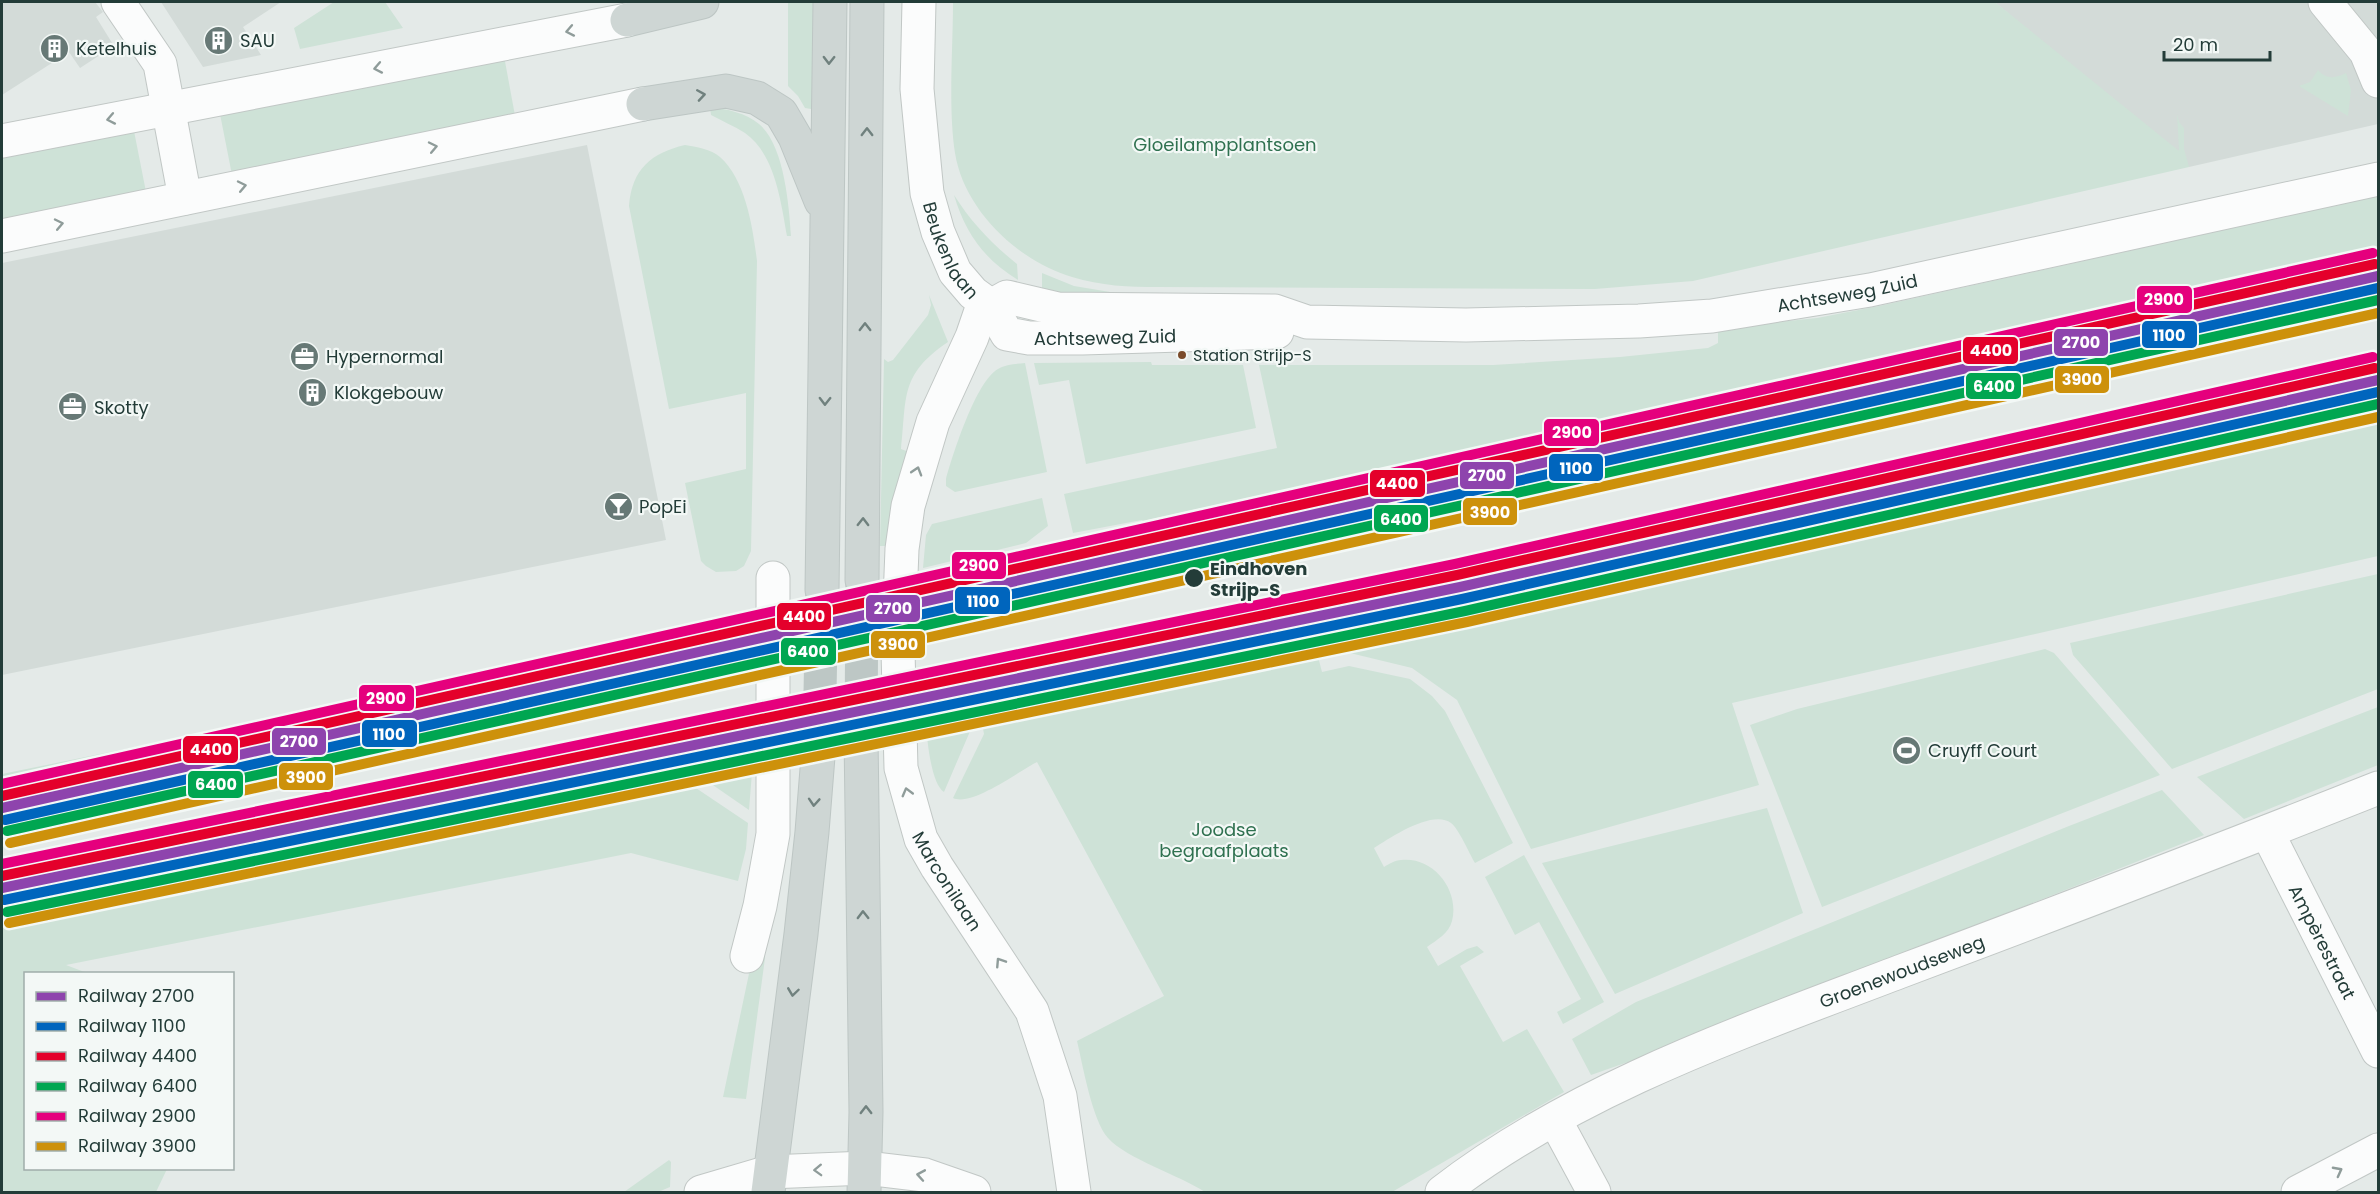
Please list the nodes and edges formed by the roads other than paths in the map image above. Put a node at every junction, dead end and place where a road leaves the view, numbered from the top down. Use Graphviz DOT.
graph roads {
  1 [pos="118,2"];
  2 [pos="702,2"];
  3 [pos="830,2"];
  4 [pos="867,2"];
  5 [pos="919,2"];
  6 [pos="2327,2"];
  7 [pos="627,20"];
  8 [pos="2379,37"];
  9 [pos="2379,81"];
  10 [pos="644,104"];
  11 [pos="168,108"];
  12 [pos="2,141"];
  13 [pos="2379,179"];
  14 [pos="185,198"];
  15 [pos="827,216"];
  16 [pos="2,236"];
  17 [pos="988,304"];
  18 [pos="902,549"];
  19 [pos="773,578"];
  20 [pos="862,580"];
  21 [pos="822,590"];
  22 [pos="861,735"];
  23 [pos="819,744"];
  24 [pos="2379,788"];
  25 [pos="2267,832"];
  26 [pos="760,906"];
  27 [pos="801,934"];
  28 [pos="747,956"];
  29 [pos="2379,1051"];
  30 [pos="1555,1120"];
  31 [pos="2379,1150"];
  32 [pos="865,1180"];
  33 [pos="768,1182"];
  34 [pos="700,1192"];
  35 [pos="974,1192"];
  36 [pos="1074,1192"];
  37 [pos="1442,1192"];
  38 [pos="1594,1192"];
  39 [pos="2298,1192"];
  1 -- 11 [label="street"];
  2 -- 7 [label="main road"];
  3 -- 15 [label="main road, one-way"];
  20 -- 4 [label="main road, one-way"];
  5 -- 17 [label="street, Beukenlaan"];
  6 -- 8 [label="street"];
  6 -- 9 [label="street"];
  7 -- 11 [label="street, one-way"];
  14 -- 10 [label="street, one-way"];
  10 -- 15 [label="main road, one-way"];
  11 -- 12 [label="street, one-way"];
  11 -- 14 [label="street"];
  13 -- 17 [label="street, Achtseweg Zuid"];
  16 -- 14 [label="street, one-way"];
  15 -- 21 [label="main road, one-way"];
  18 -- 17 [label="street, Beukenlaan, one-way"];
  36 -- 18 [label="street, Marconilaan, one-way"];
  19 -- 26 [label="street"];
  32 -- 22 [label="main road, one-way"];
  23 -- 27 [label="main road, one-way"];
  24 -- 25 [label="street, Groenewoudseweg"];
  25 -- 29 [label="street, Ampèrestraat"];
  25 -- 30 [label="street, Groenewoudseweg"];
  26 -- 27 [label="street"];
  26 -- 28 [label="street"];
  27 -- 33 [label="main road, one-way"];
  30 -- 37 [label="street, Groenewoudseweg"];
  30 -- 38 [label="street"];
  39 -- 31 [label="street, one-way"];
  32 -- 33 [label="street, one-way"];
  35 -- 32 [label="street, one-way"];
  33 -- 34 [label="street"];
}
